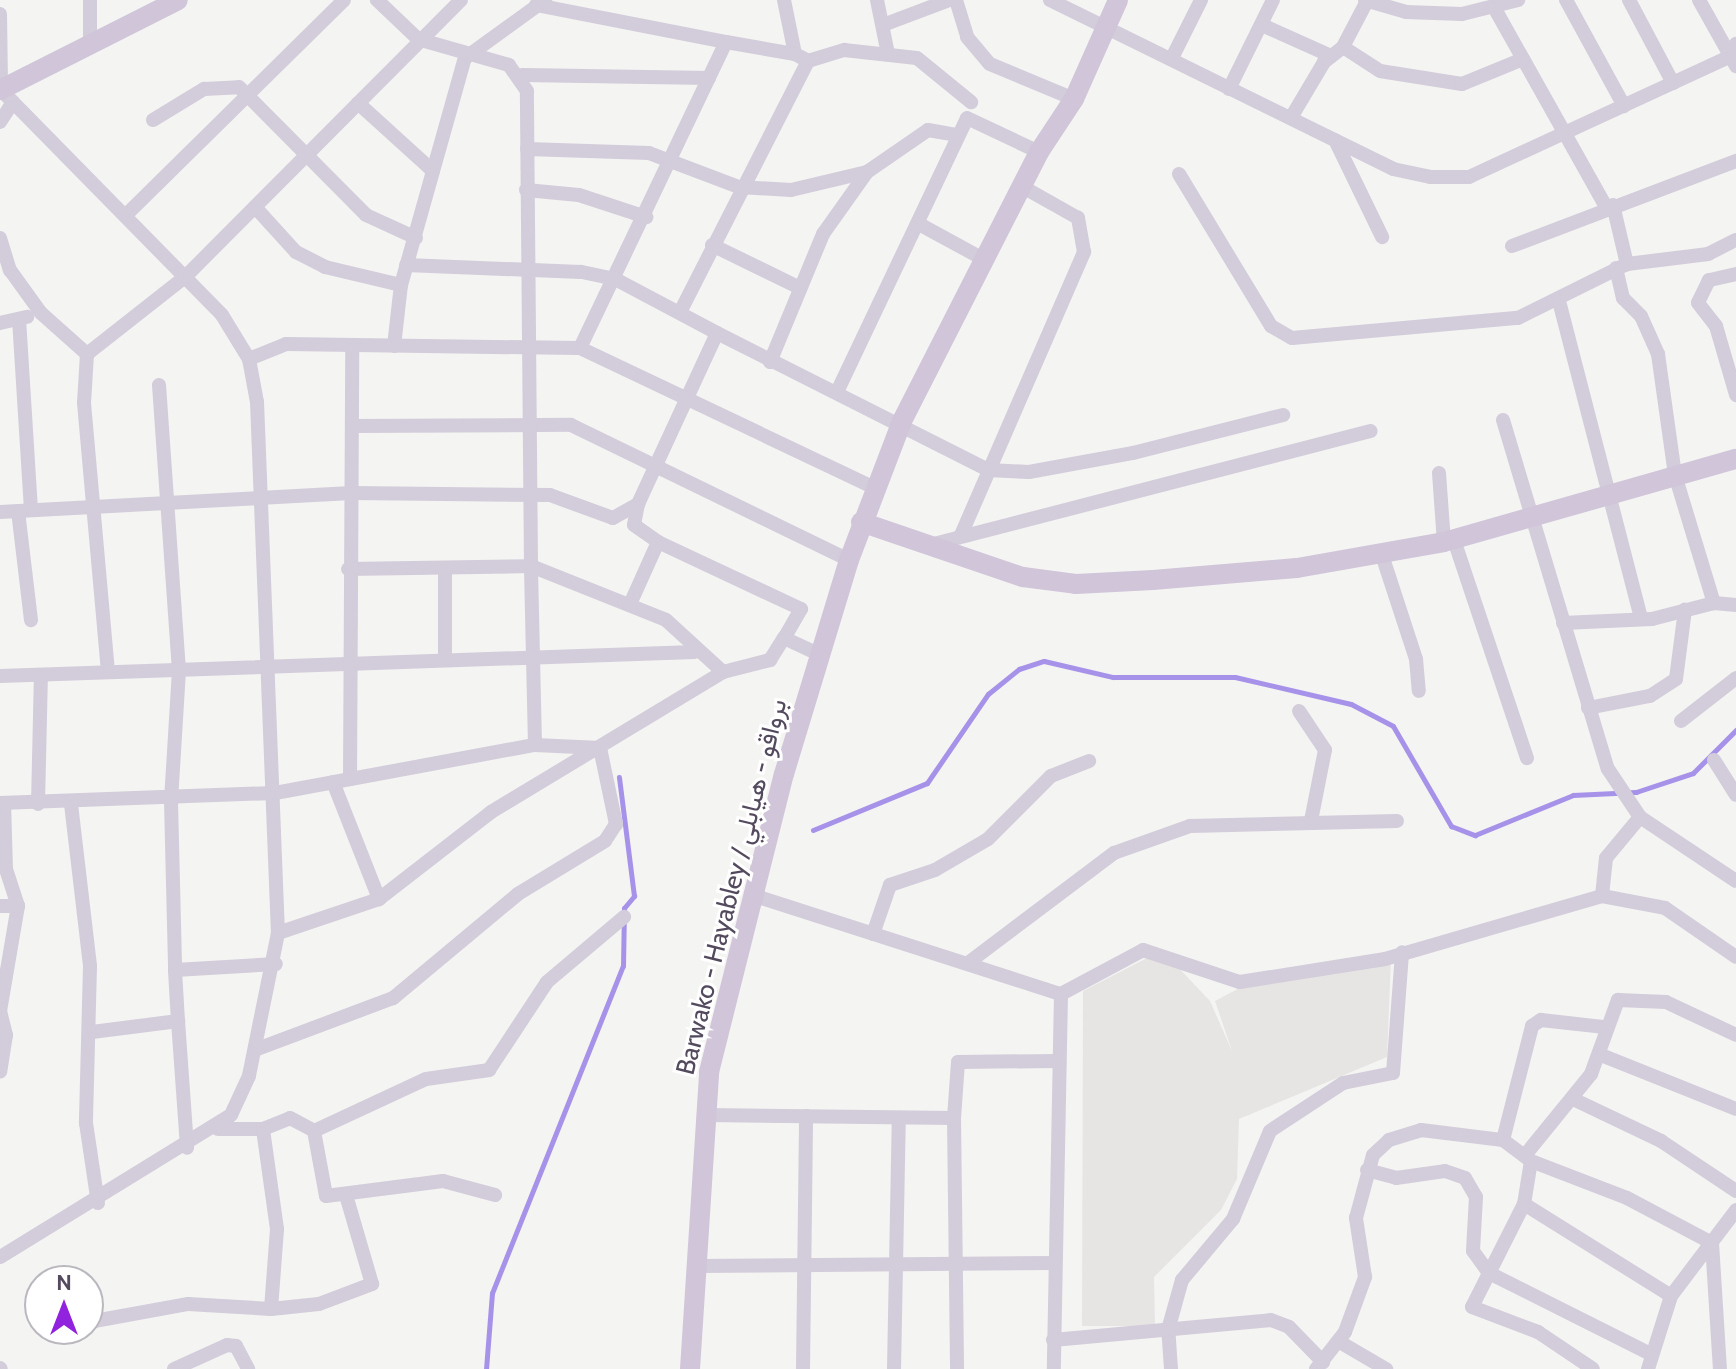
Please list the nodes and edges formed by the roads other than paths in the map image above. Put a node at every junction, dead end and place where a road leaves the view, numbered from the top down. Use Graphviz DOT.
graph roads {
  1 [pos="90,0"];
  2 [pos="178,0"];
  3 [pos="344,0"];
  4 [pos="377,0"];
  5 [pos="461,0"];
  6 [pos="784,0"];
  7 [pos="877,0"];
  8 [pos="949,0"];
  9 [pos="956,0"];
  10 [pos="1050,0"];
  11 [pos="1118,0"];
  12 [pos="1201,0"];
  13 [pos="1273,0"];
  14 [pos="1366,0"];
  15 [pos="1518,0"];
  16 [pos="1566,0"];
  17 [pos="1629,0"];
  18 [pos="1699,0"];
  19 [pos="540,3"];
  20 [pos="1495,9"];
  21 [pos="0,14"];
  22 [pos="883,25"];
  23 [pos="1106,25"];
  24 [pos="1262,25"];
  25 [pos="418,39"];
  26 [pos="726,42"];
  27 [pos="90,45"];
  28 [pos="1337,52"];
  29 [pos="888,54"];
  30 [pos="1734,56"];
  31 [pos="465,58"];
  32 [pos="802,58"];
  33 [pos="1172,58"];
  34 [pos="1523,59"];
  35 [pos="522,75"];
  36 [pos="709,78"];
  37 [pos="1673,83"];
  38 [pos="1229,89"];
  39 [pos="5,94"];
  40 [pos="246,95"];
  41 [pos="1074,99"];
  42 [pos="971,102"];
  43 [pos="358,103"];
  44 [pos="1624,106"];
  45 [pos="1292,116"];
  46 [pos="153,120"];
  47 [pos="0,122"];
  48 [pos="1568,133"];
  49 [pos="955,135"];
  50 [pos="1335,140"];
  51 [pos="527,149"];
  52 [pos="1039,152"];
  53 [pos="307,154"];
  54 [pos="675,159"];
  55 [pos="1736,161"];
  56 [pos="433,171"];
  57 [pos="867,172"];
  58 [pos="1179,174"];
  59 [pos="739,187"];
  60 [pos="1023,187"];
  61 [pos="526,190"];
  62 [pos="1610,206"];
  63 [pos="255,207"];
  64 [pos="126,215"];
  65 [pos="646,217"];
  66 [pos="919,224"];
  67 [pos="1382,237"];
  68 [pos="0,238"];
  69 [pos="416,238"];
  70 [pos="1736,240"];
  71 [pos="712,245"];
  72 [pos="1512,246"];
  73 [pos="985,260"];
  74 [pos="406,265"];
  75 [pos="1621,266"];
  76 [pos="525,268"];
  77 [pos="1736,274"];
  78 [pos="185,277"];
  79 [pos="615,279"];
  80 [pos="401,285"];
  81 [pos="800,288"];
  82 [pos="1559,301"];
  83 [pos="681,310"];
  84 [pos="41,313"];
  85 [pos="19,319"];
  86 [pos="0,323"];
  87 [pos="717,333"];
  88 [pos="526,344"];
  89 [pos="394,346"];
  90 [pos="580,348"];
  91 [pos="352,350"];
  92 [pos="87,354"];
  93 [pos="249,359"];
  94 [pos="770,362"];
  95 [pos="159,385"];
  96 [pos="837,392"];
  97 [pos="1736,395"];
  98 [pos="685,402"];
  99 [pos="1283,415"];
  100 [pos="1503,420"];
  101 [pos="902,421"];
  102 [pos="528,425"];
  103 [pos="353,426"];
  104 [pos="1370,431"];
  105 [pos="1736,459"];
  106 [pos="656,465"];
  107 [pos="988,470"];
  108 [pos="1439,473"];
  109 [pos="1675,475"];
  110 [pos="873,487"];
  111 [pos="351,493"];
  112 [pos="529,495"];
  113 [pos="1604,495"];
  114 [pos="258,501"];
  115 [pos="638,504"];
  116 [pos="170,507"];
  117 [pos="94,509"];
  118 [pos="24,510"];
  119 [pos="0,512"];
  120 [pos="1533,515"];
  121 [pos="861,522"];
  122 [pos="961,535"];
  123 [pos="1449,541"];
  124 [pos="658,542"];
  125 [pos="925,546"];
  126 [pos="1381,552"];
  127 [pos="849,560"];
  128 [pos="531,566"];
  129 [pos="445,568"];
  130 [pos="348,569"];
  131 [pos="631,602"];
  132 [pos="1714,603"];
  133 [pos="1736,605"];
  134 [pos="1685,610"];
  135 [pos="1641,619"];
  136 [pos="31,620"];
  137 [pos="1563,623"];
  138 [pos="784,638"];
  139 [pos="695,652"];
  140 [pos="820,655"];
  141 [pos="445,659"];
  142 [pos="532,659"];
  143 [pos="348,661"];
  144 [pos="267,664"];
  145 [pos="179,670"];
  146 [pos="108,672"];
  147 [pos="723,672"];
  148 [pos="41,675"];
  149 [pos="0,676"];
  150 [pos="1736,678"];
  151 [pos="1419,691"];
  152 [pos="1588,708"];
  153 [pos="1299,711"];
  154 [pos="1681,721"];
  155 [pos="535,745"];
  156 [pos="600,748"];
  157 [pos="1527,758"];
  158 [pos="1714,760"];
  159 [pos="1089,761"];
  160 [pos="350,779"];
  161 [pos="333,782"];
  162 [pos="275,793"];
  163 [pos="1736,795"];
  164 [pos="171,801"];
  165 [pos="2,803"];
  166 [pos="38,804"];
  167 [pos="71,804"];
  168 [pos="1640,817"];
  169 [pos="1311,821"];
  170 [pos="1397,821"];
  171 [pos="1736,881"];
  172 [pos="752,895"];
  173 [pos="1602,896"];
  174 [pos="379,899"];
  175 [pos="0,906"];
  176 [pos="18,906"];
  177 [pos="624,917"];
  178 [pos="278,933"];
  179 [pos="873,934"];
  180 [pos="1402,952"];
  181 [pos="1736,957"];
  182 [pos="968,963"];
  183 [pos="276,964"];
  184 [pos="175,970"];
  185 [pos="1,987"];
  186 [pos="1061,994"];
  187 [pos="0,1011"];
  188 [pos="178,1021"];
  189 [pos="1603,1027"];
  190 [pos="92,1032"];
  191 [pos="1736,1035"];
  192 [pos="255,1050"];
  193 [pos="1601,1055"];
  194 [pos="1058,1061"];
  195 [pos="0,1072"];
  196 [pos="1573,1099"];
  197 [pos="1736,1109"];
  198 [pos="705,1115"];
  199 [pos="806,1116"];
  200 [pos="899,1118"];
  201 [pos="954,1118"];
  202 [pos="218,1129"];
  203 [pos="263,1129"];
  204 [pos="314,1131"];
  205 [pos="1503,1140"];
  206 [pos="187,1148"];
  207 [pos="1529,1158"];
  208 [pos="1367,1170"];
  209 [pos="1736,1191"];
  210 [pos="346,1195"];
  211 [pos="495,1195"];
  212 [pos="98,1203"];
  213 [pos="1524,1204"];
  214 [pos="1736,1210"];
  215 [pos="1712,1243"];
  216 [pos="0,1257"];
  217 [pos="1053,1263"];
  218 [pos="956,1264"];
  219 [pos="806,1265"];
  220 [pos="897,1265"];
  221 [pos="697,1266"];
  222 [pos="1489,1273"];
  223 [pos="1671,1296"];
  224 [pos="271,1309"];
  225 [pos="104,1319"];
  226 [pos="1168,1330"];
  227 [pos="1053,1340"];
  228 [pos="1338,1341"];
  229 [pos="1649,1353"];
  230 [pos="1319,1366"];
  231 [pos="174,1369"];
  232 [pos="248,1369"];
  233 [pos="690,1369"];
  234 [pos="803,1369"];
  235 [pos="894,1369"];
  236 [pos="957,1369"];
  237 [pos="1054,1369"];
  238 [pos="1171,1369"];
  239 [pos="1386,1369"];
  240 [pos="1593,1369"];
  241 [pos="1648,1369"];
  242 [pos="1720,1369"];
  1 -- 27 [label="street"];
  2 -- 27 [label="main road"];
  3 -- 40 [label="street"];
  4 -- 25 [label="street"];
  5 -- 25 [label="street"];
  6 -- 32 [label="street"];
  7 -- 22 [label="street"];
  8 -- 22 [label="street"];
  9 -- 41 [label="street"];
  10 -- 23 [label="street"];
  11 -- 23 [label="main road, Barwako - Hayabley / برواقو - هيابلي"];
  12 -- 33 [label="street"];
  13 -- 24 [label="street"];
  14 -- 20 [label="street"];
  14 -- 28 [label="street"];
  15 -- 20 [label="street"];
  16 -- 44 [label="street"];
  17 -- 37 [label="street"];
  18 -- 30 [label="street"];
  19 -- 26 [label="street"];
  19 -- 31 [label="street"];
  20 -- 34 [label="street"];
  21 -- 39 [label="street"];
  22 -- 29 [label="street"];
  23 -- 33 [label="street"];
  23 -- 41 [label="main road, Barwako - Hayabley / برواقو - هيابلي"];
  24 -- 28 [label="street"];
  24 -- 38 [label="street"];
  25 -- 31 [label="street"];
  25 -- 43 [label="street"];
  26 -- 32 [label="street"];
  26 -- 36 [label="street"];
  27 -- 39 [label="main road"];
  28 -- 34 [label="street"];
  28 -- 45 [label="street"];
  29 -- 32 [label="street"];
  29 -- 42 [label="street"];
  30 -- 37 [label="street"];
  31 -- 35 [label="street"];
  31 -- 56 [label="street"];
  32 -- 59 [label="street"];
  33 -- 38 [label="street"];
  34 -- 48 [label="street"];
  35 -- 36 [label="street"];
  35 -- 51 [label="street"];
  36 -- 54 [label="street"];
  37 -- 44 [label="street"];
  38 -- 45 [label="street"];
  39 -- 47 [label="street"];
  39 -- 64 [label="street"];
  40 -- 46 [label="street"];
  40 -- 53 [label="street"];
  40 -- 64 [label="street"];
  41 -- 52 [label="main road, Barwako - Hayabley / برواقو - هيابلي"];
  43 -- 53 [label="street"];
  43 -- 56 [label="street"];
  44 -- 48 [label="street"];
  45 -- 50 [label="street"];
  48 -- 50 [label="street"];
  48 -- 62 [label="street"];
  49 -- 52 [label="street"];
  49 -- 57 [label="street"];
  49 -- 66 [label="street"];
  50 -- 67 [label="street"];
  51 -- 54 [label="street"];
  51 -- 61 [label="street"];
  52 -- 60 [label="main road, Barwako - Hayabley / برواقو - هيابلي"];
  53 -- 63 [label="street"];
  53 -- 69 [label="street"];
  54 -- 59 [label="street"];
  54 -- 65 [label="street"];
  55 -- 62 [label="street"];
  56 -- 69 [label="street"];
  57 -- 59 [label="street"];
  57 -- 81 [label="street"];
  58 -- 82 [label="street"];
  59 -- 71 [label="street"];
  60 -- 73 [label="main road, Barwako - Hayabley / برواقو - هيابلي"];
  60 -- 107 [label="street"];
  61 -- 65 [label="street"];
  61 -- 76 [label="street"];
  62 -- 72 [label="street"];
  62 -- 75 [label="street"];
  63 -- 78 [label="street"];
  63 -- 80 [label="street"];
  64 -- 78 [label="street"];
  65 -- 79 [label="street"];
  66 -- 73 [label="street"];
  66 -- 96 [label="street"];
  68 -- 84 [label="street"];
  69 -- 74 [label="street"];
  70 -- 75 [label="street"];
  71 -- 81 [label="street"];
  71 -- 83 [label="street"];
  73 -- 101 [label="main road, Barwako - Hayabley / برواقو - هيابلي"];
  74 -- 76 [label="street"];
  74 -- 80 [label="street"];
  75 -- 82 [label="street"];
  75 -- 109 [label="street"];
  76 -- 79 [label="street"];
  76 -- 88 [label="street"];
  77 -- 97 [label="street"];
  78 -- 92 [label="street"];
  78 -- 93 [label="street"];
  79 -- 83 [label="street"];
  79 -- 90 [label="street"];
  80 -- 89 [label="street"];
  81 -- 94 [label="street"];
  82 -- 113 [label="street"];
  83 -- 87 [label="street"];
  84 -- 85 [label="street"];
  84 -- 92 [label="street"];
  85 -- 86 [label="street"];
  85 -- 118 [label="street"];
  87 -- 94 [label="street"];
  87 -- 98 [label="street"];
  88 -- 89 [label="street"];
  88 -- 90 [label="street"];
  88 -- 102 [label="street"];
  89 -- 91 [label="street"];
  90 -- 98 [label="street"];
  91 -- 93 [label="street"];
  91 -- 103 [label="street"];
  92 -- 117 [label="street"];
  93 -- 114 [label="street"];
  94 -- 96 [label="street"];
  95 -- 116 [label="street"];
  96 -- 101 [label="street"];
  98 -- 106 [label="street"];
  98 -- 110 [label="street"];
  99 -- 107 [label="street"];
  100 -- 120 [label="street"];
  101 -- 107 [label="street"];
  101 -- 110 [label="main road, Barwako - Hayabley / برواقو - هيابلي"];
  102 -- 103 [label="street"];
  102 -- 106 [label="street"];
  102 -- 112 [label="street"];
  103 -- 111 [label="street"];
  104 -- 122 [label="street"];
  105 -- 109 [label="main road"];
  106 -- 115 [label="street"];
  106 -- 127 [label="street"];
  107 -- 122 [label="street"];
  108 -- 123 [label="street"];
  109 -- 113 [label="main road"];
  109 -- 132 [label="street"];
  110 -- 121 [label="main road, Barwako - Hayabley / برواقو - هيابلي"];
  111 -- 112 [label="street"];
  111 -- 114 [label="street"];
  111 -- 130 [label="street"];
  112 -- 115 [label="street"];
  112 -- 128 [label="street"];
  113 -- 120 [label="main road"];
  113 -- 135 [label="street"];
  114 -- 116 [label="street"];
  114 -- 144 [label="street"];
  115 -- 124 [label="street"];
  116 -- 117 [label="street"];
  116 -- 145 [label="street"];
  117 -- 118 [label="street"];
  117 -- 146 [label="street"];
  118 -- 119 [label="street"];
  118 -- 136 [label="street"];
  120 -- 123 [label="main road"];
  120 -- 137 [label="street"];
  121 -- 125 [label="main road"];
  121 -- 127 [label="main road, Barwako - Hayabley / برواقو - هيابلي"];
  122 -- 125 [label="street"];
  123 -- 126 [label="main road"];
  123 -- 157 [label="street"];
  124 -- 131 [label="street"];
  124 -- 138 [label="street"];
  125 -- 126 [label="main road"];
  126 -- 151 [label="street"];
  127 -- 140 [label="main road, Barwako - Hayabley / برواقو - هيابلي"];
  128 -- 129 [label="street"];
  128 -- 131 [label="street"];
  128 -- 142 [label="street"];
  129 -- 130 [label="street"];
  129 -- 141 [label="street"];
  130 -- 143 [label="street"];
  131 -- 139 [label="street"];
  132 -- 133 [label="street"];
  132 -- 134 [label="street"];
  134 -- 135 [label="street"];
  134 -- 152 [label="street"];
  135 -- 137 [label="street"];
  137 -- 152 [label="street"];
  138 -- 140 [label="street"];
  138 -- 147 [label="street"];
  139 -- 142 [label="street"];
  139 -- 147 [label="street"];
  140 -- 172 [label="main road, Barwako - Hayabley / برواقو - هيابلي"];
  141 -- 142 [label="street"];
  141 -- 143 [label="street"];
  142 -- 155 [label="street"];
  143 -- 144 [label="street"];
  143 -- 160 [label="street"];
  144 -- 145 [label="street"];
  144 -- 162 [label="street"];
  145 -- 146 [label="street"];
  145 -- 164 [label="street"];
  146 -- 148 [label="street"];
  147 -- 156 [label="street"];
  148 -- 149 [label="street"];
  148 -- 166 [label="street"];
  150 -- 154 [label="street"];
  152 -- 168 [label="street"];
  153 -- 169 [label="street"];
  155 -- 156 [label="street"];
  155 -- 160 [label="street"];
  156 -- 174 [label="street"];
  156 -- 192 [label="street"];
  158 -- 163 [label="street"];
  159 -- 179 [label="street"];
  160 -- 161 [label="street"];
  161 -- 162 [label="street"];
  161 -- 174 [label="street"];
  162 -- 164 [label="street"];
  162 -- 178 [label="street"];
  164 -- 167 [label="street"];
  164 -- 184 [label="street"];
  165 -- 166 [label="street"];
  165 -- 176 [label="street"];
  166 -- 167 [label="street"];
  167 -- 190 [label="street"];
  168 -- 171 [label="street"];
  168 -- 173 [label="street"];
  169 -- 170 [label="street"];
  169 -- 182 [label="street"];
  172 -- 179 [label="street"];
  172 -- 198 [label="main road, Barwako - Hayabley / برواقو - هيابلي"];
  173 -- 180 [label="street"];
  173 -- 181 [label="street"];
  174 -- 178 [label="street"];
  175 -- 176 [label="street"];
  176 -- 185 [label="street"];
  177 -- 204 [label="street"];
  178 -- 183 [label="street"];
  179 -- 182 [label="street"];
  180 -- 186 [label="street"];
  180 -- 226 [label="street"];
  182 -- 186 [label="street"];
  183 -- 184 [label="street"];
  183 -- 192 [label="street"];
  184 -- 188 [label="street"];
  185 -- 187 [label="street"];
  186 -- 194 [label="street"];
  187 -- 195 [label="street"];
  188 -- 190 [label="street"];
  188 -- 206 [label="street"];
  189 -- 191 [label="street"];
  189 -- 193 [label="street"];
  189 -- 205 [label="street"];
  190 -- 212 [label="street"];
  192 -- 202 [label="street"];
  193 -- 196 [label="street"];
  193 -- 197 [label="street"];
  194 -- 201 [label="street"];
  194 -- 217 [label="street"];
  196 -- 207 [label="street"];
  196 -- 209 [label="street"];
  198 -- 199 [label="street"];
  198 -- 221 [label="main road, Barwako - Hayabley / برواقو - هيابلي"];
  199 -- 200 [label="street"];
  199 -- 219 [label="street"];
  200 -- 201 [label="street"];
  200 -- 220 [label="street"];
  201 -- 218 [label="street"];
  202 -- 203 [label="street"];
  202 -- 206 [label="street"];
  203 -- 204 [label="street"];
  203 -- 224 [label="street"];
  204 -- 210 [label="street"];
  205 -- 207 [label="street"];
  205 -- 208 [label="street"];
  206 -- 212 [label="street"];
  207 -- 213 [label="street"];
  207 -- 215 [label="street"];
  208 -- 222 [label="street"];
  208 -- 228 [label="street"];
  210 -- 211 [label="street"];
  210 -- 224 [label="street"];
  212 -- 216 [label="street"];
  213 -- 222 [label="street"];
  213 -- 223 [label="street"];
  214 -- 215 [label="street"];
  215 -- 223 [label="street"];
  215 -- 242 [label="street"];
  217 -- 218 [label="street"];
  217 -- 227 [label="street"];
  218 -- 220 [label="street"];
  218 -- 236 [label="street"];
  219 -- 220 [label="street"];
  219 -- 221 [label="street"];
  219 -- 234 [label="street"];
  220 -- 235 [label="street"];
  221 -- 233 [label="main road, Barwako - Hayabley / برواقو - هيابلي"];
  222 -- 229 [label="street"];
  222 -- 240 [label="street"];
  223 -- 229 [label="street"];
  224 -- 225 [label="street"];
  226 -- 227 [label="street"];
  226 -- 230 [label="street"];
  226 -- 238 [label="street"];
  227 -- 237 [label="street"];
  228 -- 230 [label="street"];
  228 -- 239 [label="street"];
  229 -- 241 [label="street"];
  231 -- 232 [label="street"];
}
